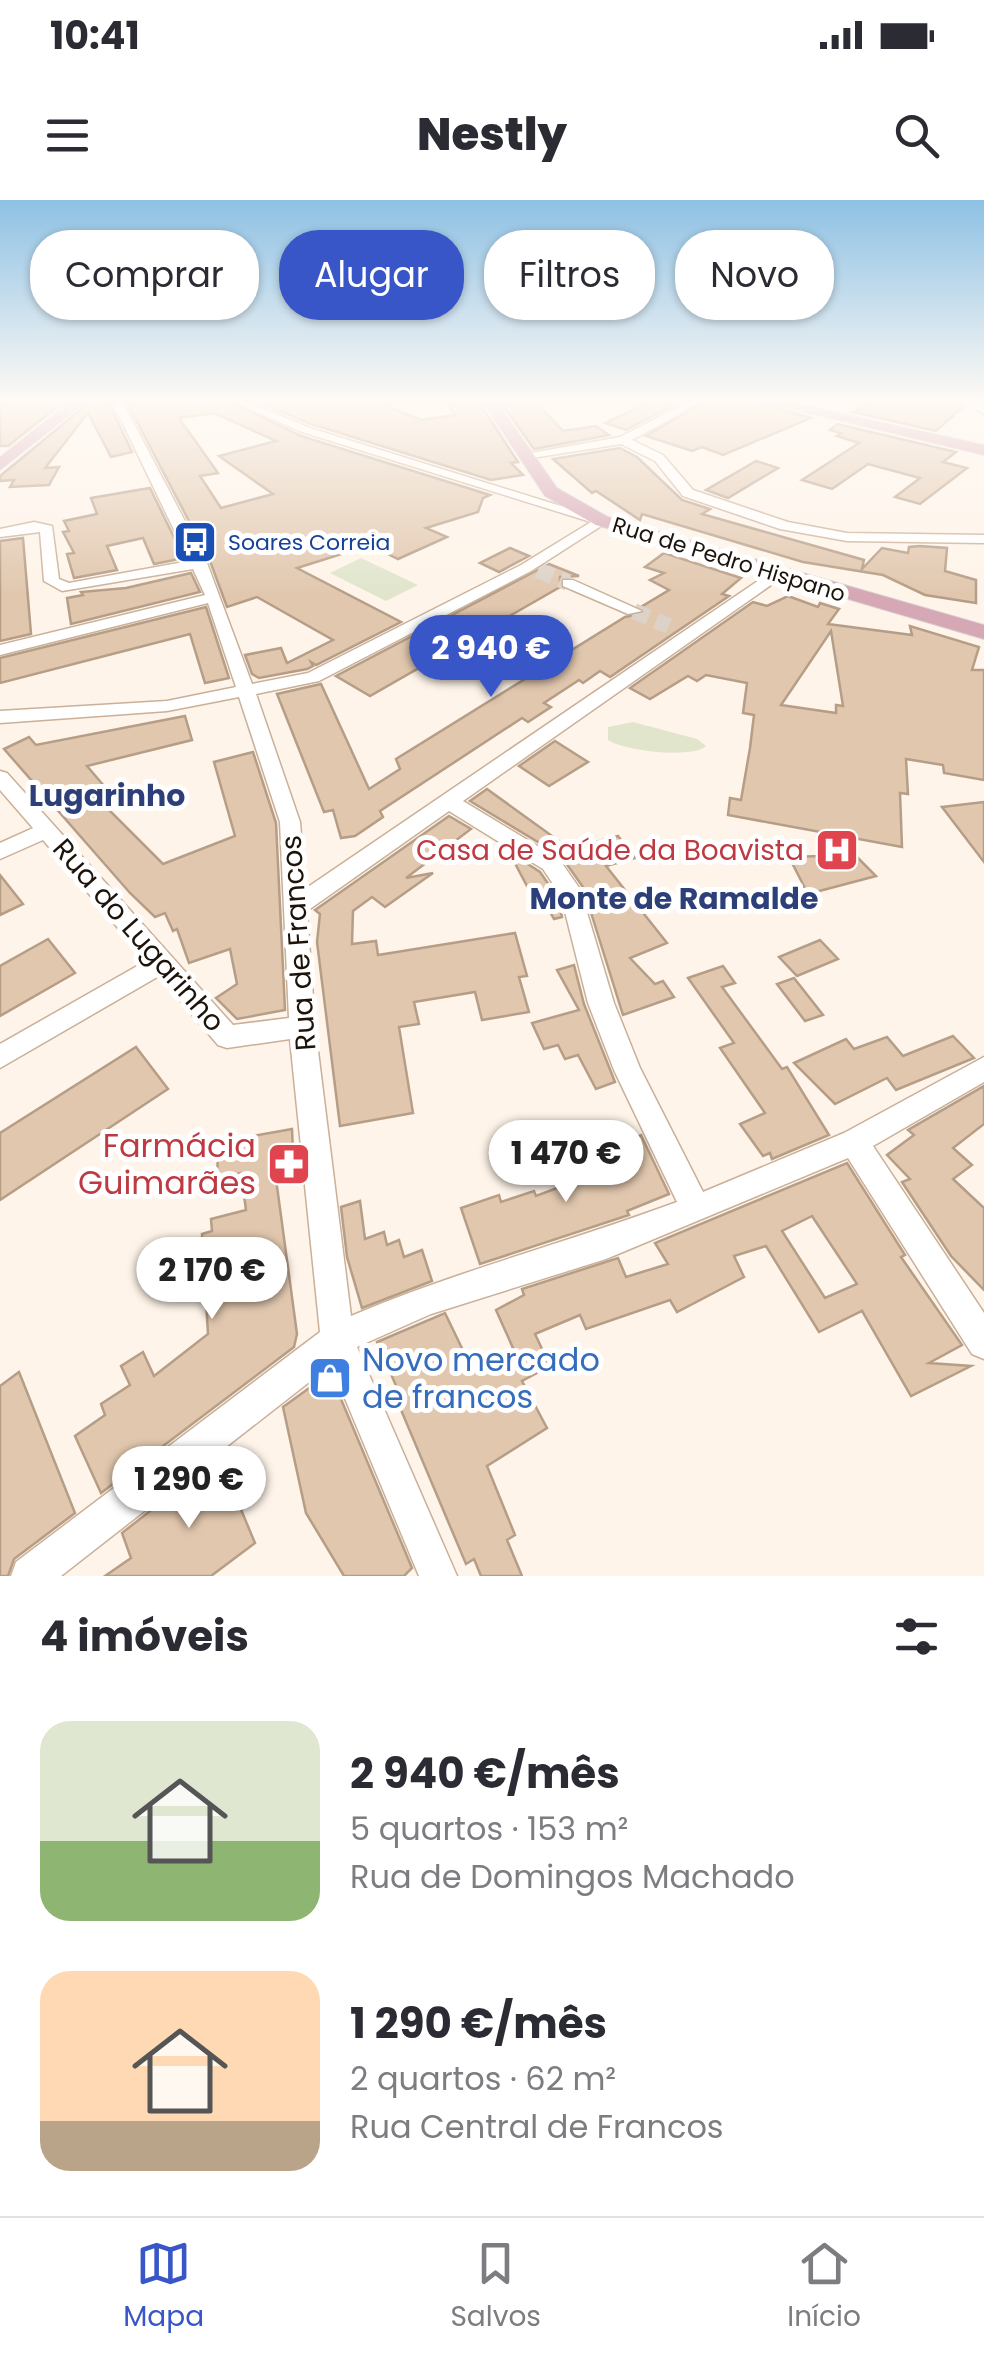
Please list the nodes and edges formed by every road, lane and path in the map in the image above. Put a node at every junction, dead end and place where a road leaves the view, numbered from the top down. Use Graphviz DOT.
graph roads {
  1 [pos="150,465"];
  2 [pos="420,465"];
  3 [pos="532,465"];
  4 [pos="664,465"];
  5 [pos="542,481"];
  6 [pos="475,482"];
  7 [pos="602,521"];
  8 [pos="0,533"];
  9 [pos="984,539"];
  10 [pos="200,563"];
  11 [pos="776,574"];
  12 [pos="568,583"];
  13 [pos="214,597"];
  14 [pos="634,611"];
  15 [pos="669,626"];
  16 [pos="984,632"];
  17 [pos="689,634"];
  18 [pos="0,650"];
  19 [pos="249,691"];
  20 [pos="0,717"];
  21 [pos="0,777"];
  22 [pos="448,802"];
  23 [pos="46,830"];
  24 [pos="0,852"];
  25 [pos="296,907"];
  26 [pos="162,963"];
  27 [pos="302,1027"];
  28 [pos="0,1057"];
  29 [pos="984,1068"];
  30 [pos="854,1142"];
  31 [pos="696,1210"];
  32 [pos="337,1339"];
  33 [pos="984,1342"];
  34 [pos="30,1576"];
  35 [pos="438,1576"];
  1 -- 10 [label="street, Rua de Francos"];
  2 -- 6 [label="street, Rua de Pedro Hispano"];
  3 -- 5 [label="main road"];
  4 -- 9 [label="street"];
  5 -- 6 [label="street, Rua de Pedro Hispano"];
  5 -- 7 [label="main road"];
  6 -- 7 [label="street, Rua de Pedro Hispano"];
  7 -- 11 [label="main road, Rua de Pedro Hispano"];
  7 -- 19 [label="street"];
  8 -- 10 [label="street"];
  10 -- 13 [label="street, Rua de Francos"];
  11 -- 16 [label="main road, Rua de Pedro Hispano"];
  11 -- 17 [label="street"];
  12 -- 14 [label="street"];
  13 -- 18 [label="street"];
  13 -- 19 [label="street, Rua de Francos"];
  15 -- 17 [label="street"];
  17 -- 22 [label="street"];
  19 -- 20 [label="street"];
  19 -- 25 [label="street, Rua de Francos"];
  21 -- 23 [label="street, Rua do Lugarinho"];
  22 -- 25 [label="street"];
  22 -- 31 [label="street"];
  23 -- 24 [label="street"];
  23 -- 26 [label="street, Rua do Lugarinho"];
  25 -- 27 [label="street, Rua de Francos"];
  26 -- 27 [label="street, Rua do Lugarinho"];
  26 -- 28 [label="street"];
  27 -- 32 [label="street, Rua de Francos"];
  29 -- 30 [label="street"];
  30 -- 31 [label="street"];
  30 -- 33 [label="street"];
  31 -- 32 [label="street"];
  32 -- 34 [label="street"];
  32 -- 35 [label="street, Rua de Francos"];
}
